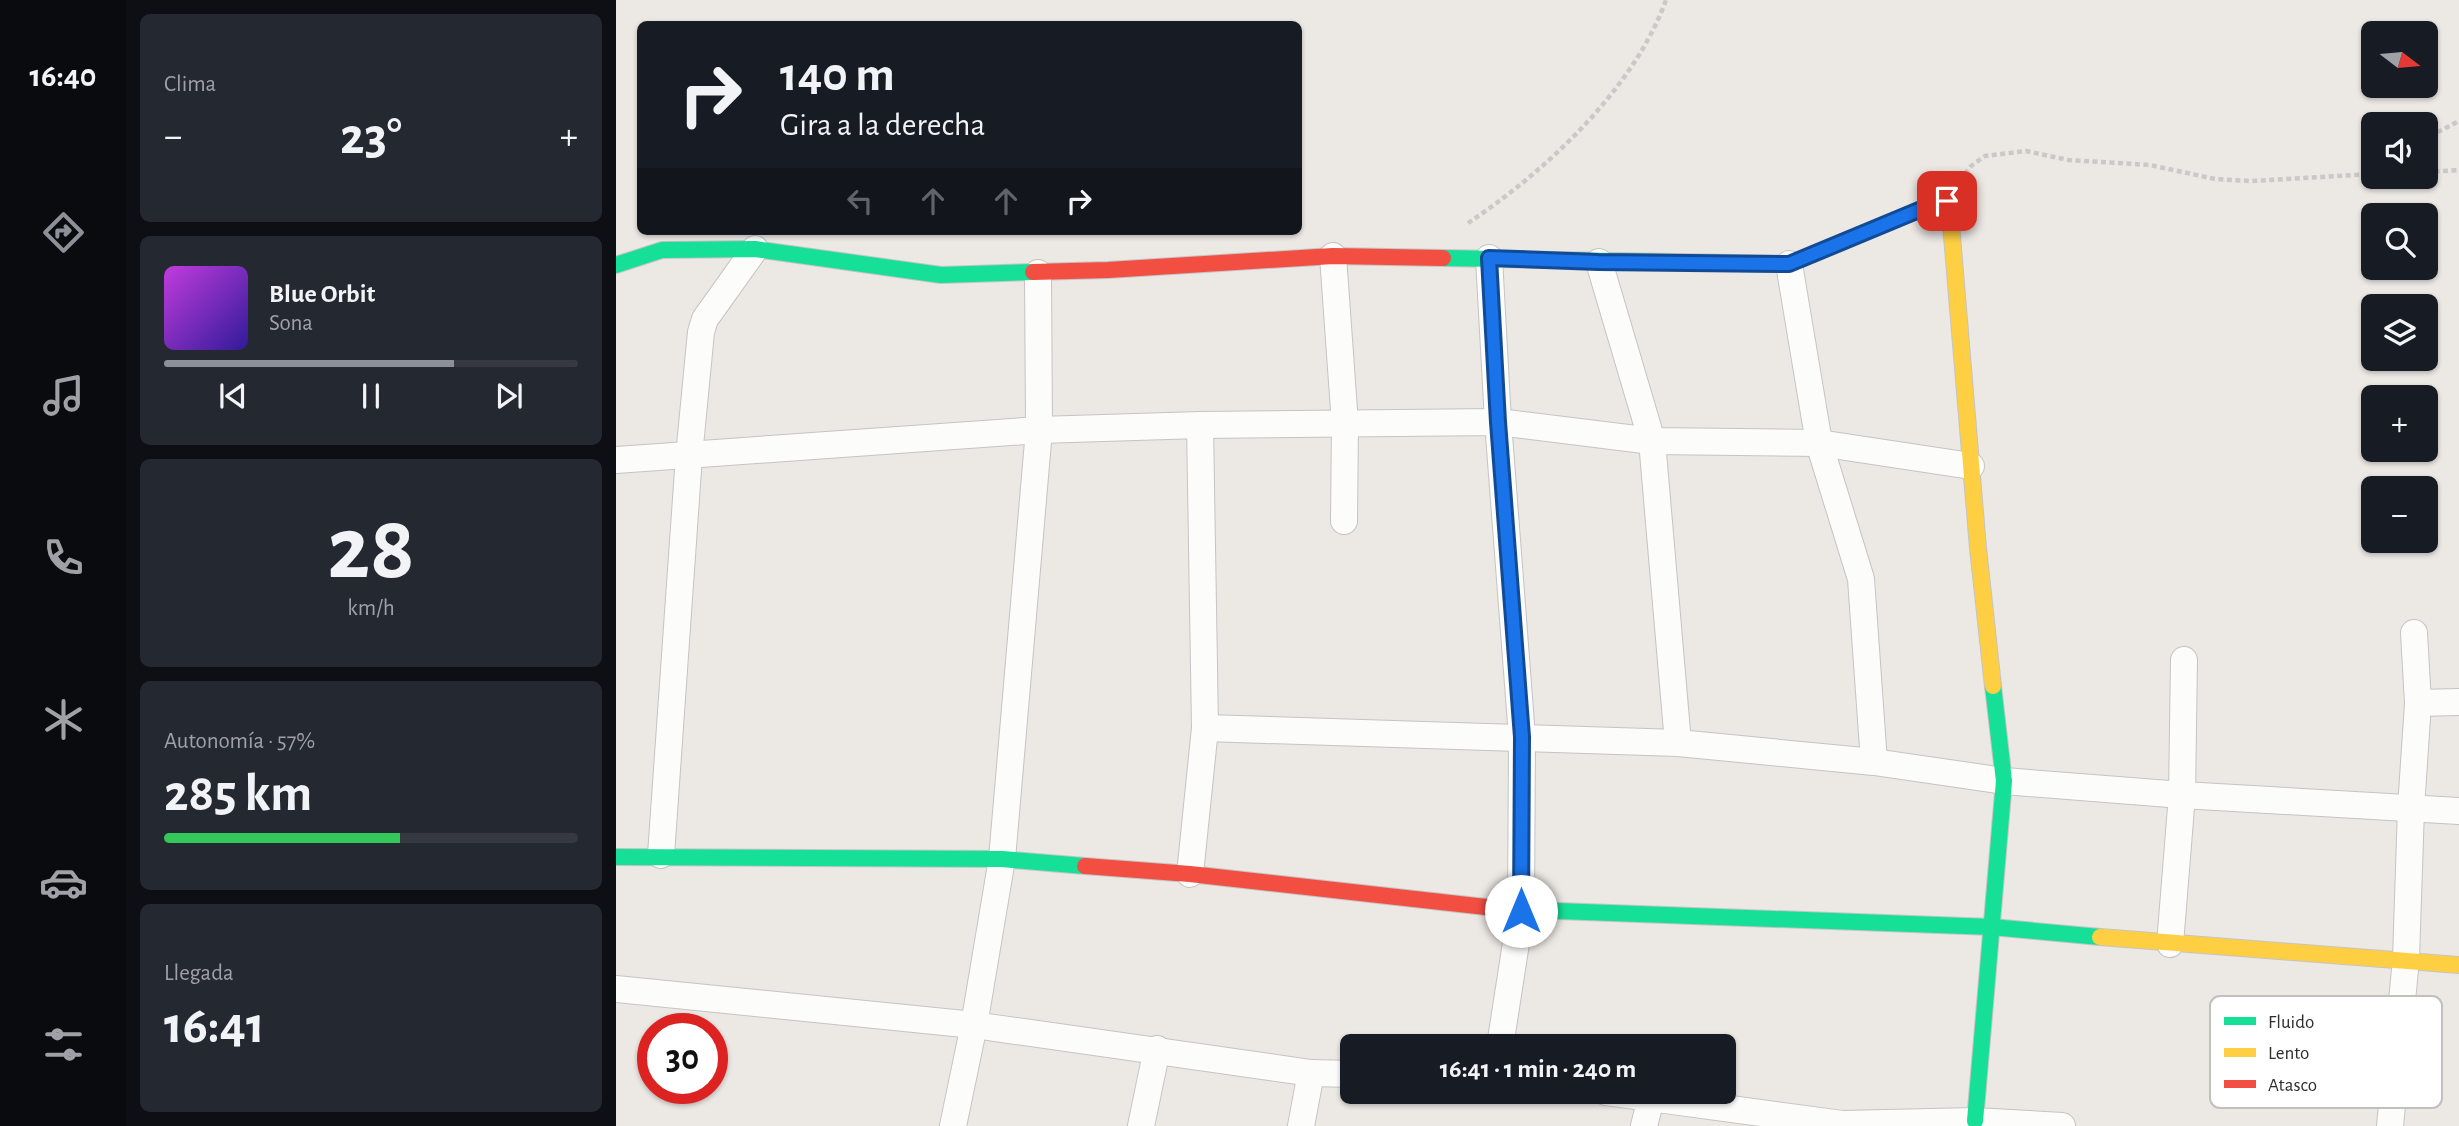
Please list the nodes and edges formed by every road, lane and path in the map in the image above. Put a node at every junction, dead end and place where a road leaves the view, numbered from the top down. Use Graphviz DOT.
graph roads {
  1 [pos="1666,0"];
  2 [pos="2459,121"];
  3 [pos="2438,132"];
  4 [pos="2459,170"];
  5 [pos="2438,171"];
  6 [pos="2361,175"];
  7 [pos="1947,201"];
  8 [pos="1461,228"];
  9 [pos="755,249"];
  10 [pos="1333,256"];
  11 [pos="1489,258"];
  12 [pos="1598,262"];
  13 [pos="1789,264"];
  14 [pos="616,265"];
  15 [pos="1038,273"];
  16 [pos="1498,422"];
  17 [pos="1345,424"];
  18 [pos="1200,425"];
  19 [pos="1039,430"];
  20 [pos="1652,441"];
  21 [pos="1819,443"];
  22 [pos="689,456"];
  23 [pos="616,460"];
  24 [pos="1971,466"];
  25 [pos="1344,521"];
  26 [pos="2414,633"];
  27 [pos="2184,660"];
  28 [pos="2459,702"];
  29 [pos="2418,703"];
  30 [pos="1205,728"];
  31 [pos="1522,737"];
  32 [pos="1678,743"];
  33 [pos="1874,762"];
  34 [pos="2004,781"];
  35 [pos="2182,795"];
  36 [pos="2411,808"];
  37 [pos="2459,811"];
  38 [pos="661,855"];
  39 [pos="616,857"];
  40 [pos="1002,859"];
  41 [pos="1190,874"];
  42 [pos="1521,911"];
  43 [pos="1992,927"];
  44 [pos="2170,944"];
  45 [pos="2406,959"];
  46 [pos="2459,965"];
  47 [pos="616,989"];
  48 [pos="2402,996"];
  49 [pos="974,1025"];
  50 [pos="1502,1034"];
  51 [pos="1157,1049"];
  52 [pos="1311,1073"];
  53 [pos="1340,1074"];
  54 [pos="1650,1104"];
  55 [pos="1693,1104"];
  56 [pos="2392,1108"];
  57 [pos="1975,1121"];
  58 [pos="1841,1125"];
  59 [pos="953,1126"];
  60 [pos="1141,1126"];
  61 [pos="1301,1126"];
  62 [pos="1644,1126"];
  63 [pos="2062,1126"];
  64 [pos="2390,1126"];
  1 -- 8 [label="path"];
  2 -- 3 [label="path"];
  4 -- 5 [label="path"];
  6 -- 7 [label="path"];
  7 -- 13 [label="street"];
  7 -- 24 [label="street"];
  9 -- 14 [label="street"];
  9 -- 15 [label="street"];
  9 -- 22 [label="street"];
  10 -- 11 [label="street"];
  10 -- 15 [label="street"];
  10 -- 17 [label="street"];
  11 -- 12 [label="street"];
  11 -- 16 [label="street"];
  12 -- 13 [label="street"];
  12 -- 20 [label="street"];
  13 -- 21 [label="street"];
  15 -- 19 [label="street"];
  16 -- 17 [label="street"];
  16 -- 20 [label="street"];
  16 -- 31 [label="street"];
  17 -- 18 [label="street"];
  17 -- 25 [label="street"];
  18 -- 19 [label="street"];
  18 -- 30 [label="street"];
  19 -- 22 [label="street"];
  19 -- 40 [label="street"];
  20 -- 21 [label="street"];
  20 -- 32 [label="street"];
  21 -- 24 [label="street"];
  21 -- 33 [label="street"];
  22 -- 23 [label="street"];
  22 -- 38 [label="street"];
  24 -- 34 [label="street"];
  26 -- 29 [label="street"];
  27 -- 35 [label="street"];
  28 -- 29 [label="street"];
  29 -- 36 [label="street"];
  30 -- 31 [label="street"];
  30 -- 41 [label="street"];
  31 -- 32 [label="street"];
  31 -- 42 [label="street"];
  32 -- 33 [label="street"];
  33 -- 34 [label="street"];
  34 -- 35 [label="street"];
  34 -- 43 [label="street"];
  35 -- 36 [label="street"];
  35 -- 44 [label="street"];
  36 -- 37 [label="street"];
  36 -- 45 [label="street"];
  38 -- 39 [label="street"];
  38 -- 40 [label="street"];
  40 -- 41 [label="street"];
  40 -- 49 [label="street"];
  41 -- 42 [label="street"];
  42 -- 43 [label="street"];
  42 -- 50 [label="street"];
  43 -- 44 [label="street"];
  43 -- 57 [label="street"];
  44 -- 45 [label="street"];
  45 -- 46 [label="street"];
  45 -- 48 [label="street"];
  47 -- 49 [label="street"];
  49 -- 51 [label="street"];
  49 -- 59 [label="street"];
  51 -- 52 [label="street"];
  51 -- 60 [label="street"];
  52 -- 53 [label="street"];
  52 -- 61 [label="street"];
  54 -- 62 [label="street"];
  55 -- 58 [label="street"];
  56 -- 64 [label="street"];
  57 -- 58 [label="street"];
  57 -- 63 [label="street"];
}
